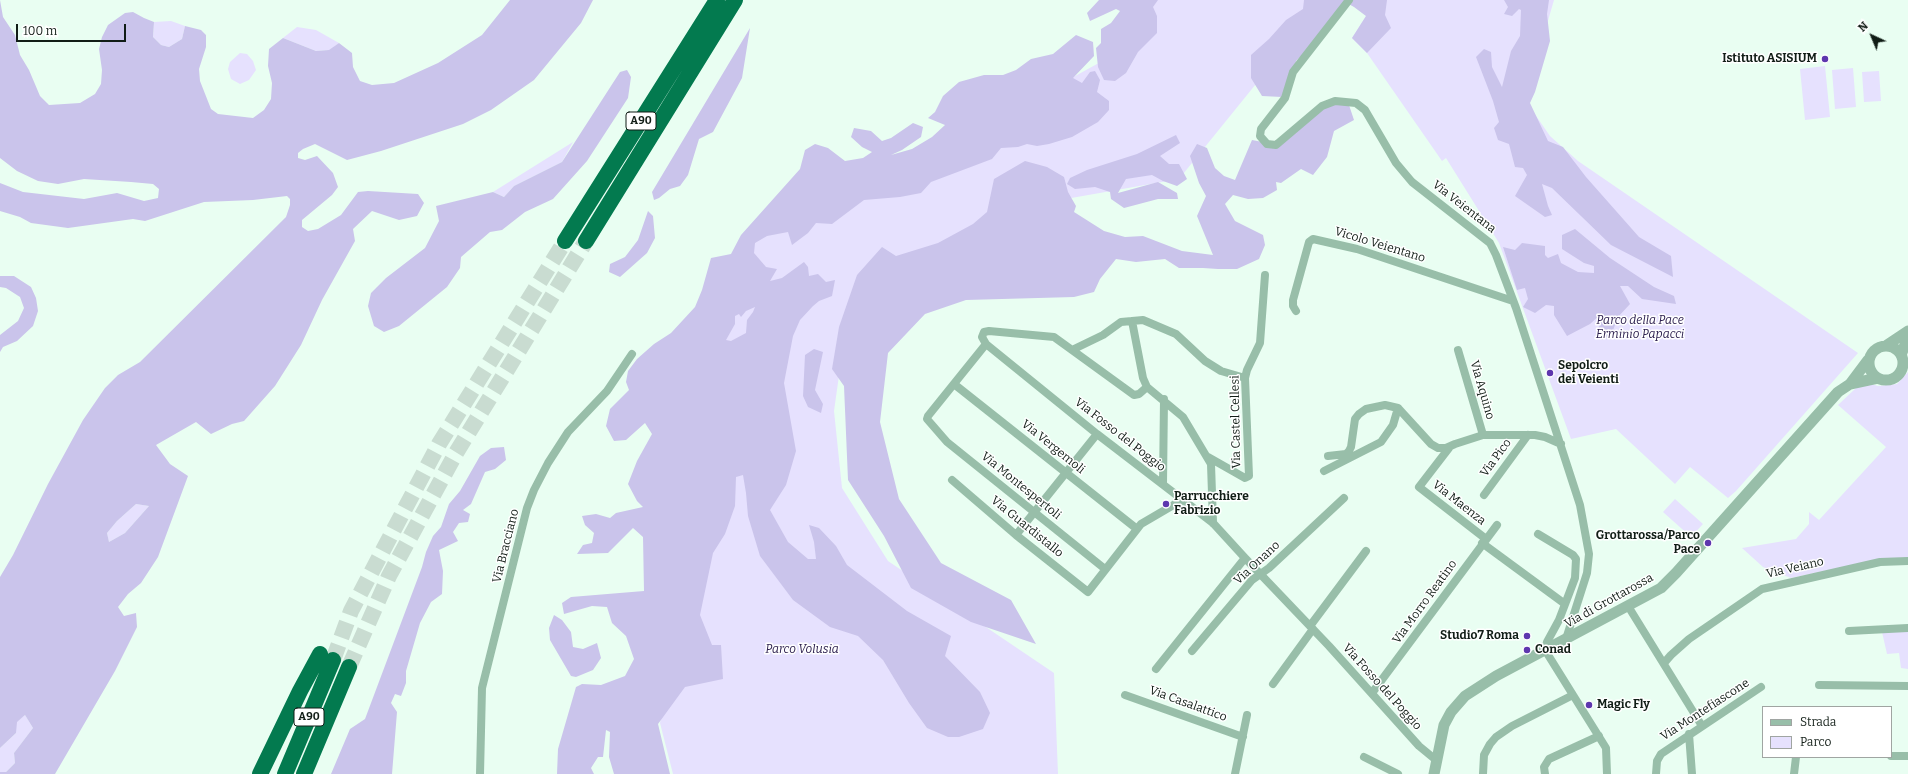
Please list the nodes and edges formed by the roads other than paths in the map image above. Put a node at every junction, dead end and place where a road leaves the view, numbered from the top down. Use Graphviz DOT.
graph roads {
  1 [pos="717,0"];
  2 [pos="735,0"];
  3 [pos="1349,0"];
  4 [pos="565,241"];
  5 [pos="586,242"];
  6 [pos="1265,275"];
  7 [pos="1513,301"];
  8 [pos="1296,311"];
  9 [pos="1132,320"];
  10 [pos="1908,331"];
  11 [pos="1908,337"];
  12 [pos="986,344"];
  13 [pos="1887,345"];
  14 [pos="1072,350"];
  15 [pos="1458,350"];
  16 [pos="632,354"];
  17 [pos="1868,360"];
  18 [pos="1904,361"];
  19 [pos="1896,377"];
  20 [pos="1245,378"];
  21 [pos="1878,378"];
  22 [pos="1908,378"];
  23 [pos="954,384"];
  24 [pos="1850,384"];
  25 [pos="1147,387"];
  26 [pos="1164,399"];
  27 [pos="1398,408"];
  28 [pos="1097,434"];
  29 [pos="1483,435"];
  30 [pos="1528,435"];
  31 [pos="1561,444"];
  32 [pos="1449,448"];
  33 [pos="1328,456"];
  34 [pos="1208,457"];
  35 [pos="1324,471"];
  36 [pos="1066,473"];
  37 [pos="952,480"];
  38 [pos="1163,484"];
  39 [pos="1484,495"];
  40 [pos="1344,498"];
  41 [pos="1182,500"];
  42 [pos="1034,512"];
  43 [pos="1213,523"];
  44 [pos="1497,525"];
  45 [pos="1137,529"];
  46 [pos="1016,534"];
  47 [pos="1538,534"];
  48 [pos="1484,541"];
  49 [pos="1366,551"];
  50 [pos="1244,558"];
  51 [pos="1908,561"];
  52 [pos="1105,569"];
  53 [pos="1260,574"];
  54 [pos="1565,604"];
  55 [pos="1628,606"];
  56 [pos="1311,628"];
  57 [pos="1908,628"];
  58 [pos="1849,631"];
  59 [pos="1566,639"];
  60 [pos="1545,650"];
  61 [pos="1192,651"];
  62 [pos="1664,663"];
  63 [pos="350,668"];
  64 [pos="1156,669"];
  65 [pos="1272,684"];
  66 [pos="1819,685"];
  67 [pos="1908,686"];
  68 [pos="1761,687"];
  69 [pos="1372,693"];
  70 [pos="1573,694"];
  71 [pos="1125,695"];
  72 [pos="1247,714"];
  73 [pos="1702,726"];
  74 [pos="1690,734"];
  75 [pos="320,736"];
  76 [pos="1599,736"];
  77 [pos="1243,737"];
  78 [pos="1892,756"];
  79 [pos="1908,756"];
  80 [pos="1364,757"];
  81 [pos="1796,758"];
  82 [pos="1436,760"];
  83 [pos="260,774"];
  84 [pos="285,774"];
  85 [pos="304,774"];
  86 [pos="311,774"];
  87 [pos="480,774"];
  88 [pos="1235,774"];
  89 [pos="1398,774"];
  90 [pos="1436,774"];
  91 [pos="1483,774"];
  92 [pos="1545,774"];
  93 [pos="1607,774"];
  94 [pos="1656,774"];
  95 [pos="1692,774"];
  96 [pos="1794,774"];
  1 -- 4 [label="highway, A90"];
  2 -- 5 [label="highway, A90"];
  3 -- 7 [label="street, Via Veientana"];
  6 -- 20 [label="street, Via Castel Cellesi"];
  7 -- 8 [label="street, Vicolo Veientano"];
  7 -- 31 [label="street, Via Veientana"];
  9 -- 14 [label="street"];
  9 -- 20 [label="street"];
  9 -- 25 [label="street"];
  10 -- 13 [label="street"];
  11 -- 18 [label="street"];
  12 -- 14 [label="street"];
  12 -- 23 [label="street"];
  12 -- 28 [label="street, Via Fosso del Poggio"];
  13 -- 17 [label="street"];
  13 -- 18 [label="street"];
  14 -- 25 [label="street"];
  15 -- 29 [label="street, Via Aquino"];
  16 -- 87 [label="street, Via Bracciano"];
  17 -- 21 [label="street"];
  17 -- 24 [label="street, Via di Grottarossa"];
  18 -- 19 [label="street"];
  19 -- 21 [label="street"];
  19 -- 22 [label="street"];
  20 -- 34 [label="street, Via Castel Cellesi"];
  21 -- 24 [label="street, Via di Grottarossa"];
  23 -- 36 [label="street, Via Vergemoli"];
  23 -- 42 [label="street, Via Montespertoli"];
  24 -- 55 [label="street, Via di Grottarossa"];
  25 -- 26 [label="street"];
  26 -- 34 [label="street"];
  26 -- 38 [label="street"];
  27 -- 32 [label="street"];
  27 -- 33 [label="street"];
  27 -- 35 [label="street"];
  28 -- 36 [label="street"];
  28 -- 38 [label="street, Via Fosso del Poggio"];
  29 -- 30 [label="street"];
  29 -- 32 [label="street"];
  30 -- 31 [label="street"];
  30 -- 39 [label="street, Via Pico"];
  31 -- 59 [label="street, Via Veientana"];
  32 -- 48 [label="street, Via Maenza"];
  34 -- 43 [label="street"];
  36 -- 42 [label="street"];
  36 -- 45 [label="street, Via Vergemoli"];
  37 -- 46 [label="street, Via Guardistallo"];
  38 -- 41 [label="street, Via Fosso del Poggio"];
  40 -- 53 [label="street, Via Onano"];
  41 -- 43 [label="street, Via Fosso del Poggio"];
  41 -- 45 [label="street"];
  42 -- 46 [label="street"];
  42 -- 52 [label="street, Via Montespertoli"];
  43 -- 50 [label="street, Via Fosso del Poggio"];
  44 -- 48 [label="street, Via Morro Reatino"];
  45 -- 52 [label="street"];
  46 -- 52 [label="street, Via Guardistallo"];
  47 -- 54 [label="street"];
  48 -- 54 [label="street"];
  48 -- 69 [label="street, Via Morro Reatino"];
  49 -- 56 [label="street"];
  50 -- 53 [label="street, Via Fosso del Poggio"];
  50 -- 64 [label="street"];
  51 -- 62 [label="street, Via Veiano"];
  53 -- 56 [label="street, Via Fosso del Poggio"];
  53 -- 61 [label="street, Via Onano"];
  54 -- 60 [label="street"];
  55 -- 59 [label="street, Via di Grottarossa"];
  55 -- 62 [label="street"];
  56 -- 65 [label="street"];
  56 -- 69 [label="street, Via Fosso del Poggio"];
  57 -- 58 [label="street"];
  59 -- 60 [label="street, Via di Grottarossa"];
  60 -- 70 [label="street"];
  60 -- 82 [label="street, Via di Grottarossa"];
  62 -- 73 [label="street"];
  63 -- 75 [label="highway, A90"];
  66 -- 67 [label="street"];
  68 -- 73 [label="street, Via Montefiascone"];
  69 -- 82 [label="street, Via Fosso del Poggio"];
  70 -- 76 [label="street"];
  70 -- 91 [label="street"];
  71 -- 77 [label="street, Via Casalattico"];
  72 -- 77 [label="street"];
  73 -- 74 [label="street, Via Montefiascone"];
  74 -- 94 [label="street, Via Montefiascone"];
  74 -- 95 [label="street"];
  75 -- 85 [label="highway, A90"];
  75 -- 86 [label="highway"];
  76 -- 92 [label="street"];
  76 -- 93 [label="street"];
  77 -- 88 [label="street"];
  78 -- 79 [label="street"];
  80 -- 89 [label="street"];
  81 -- 96 [label="street"];
  82 -- 90 [label="street, Via di Grottarossa"];
  83 -- 84 [label="highway, A90"];
}
